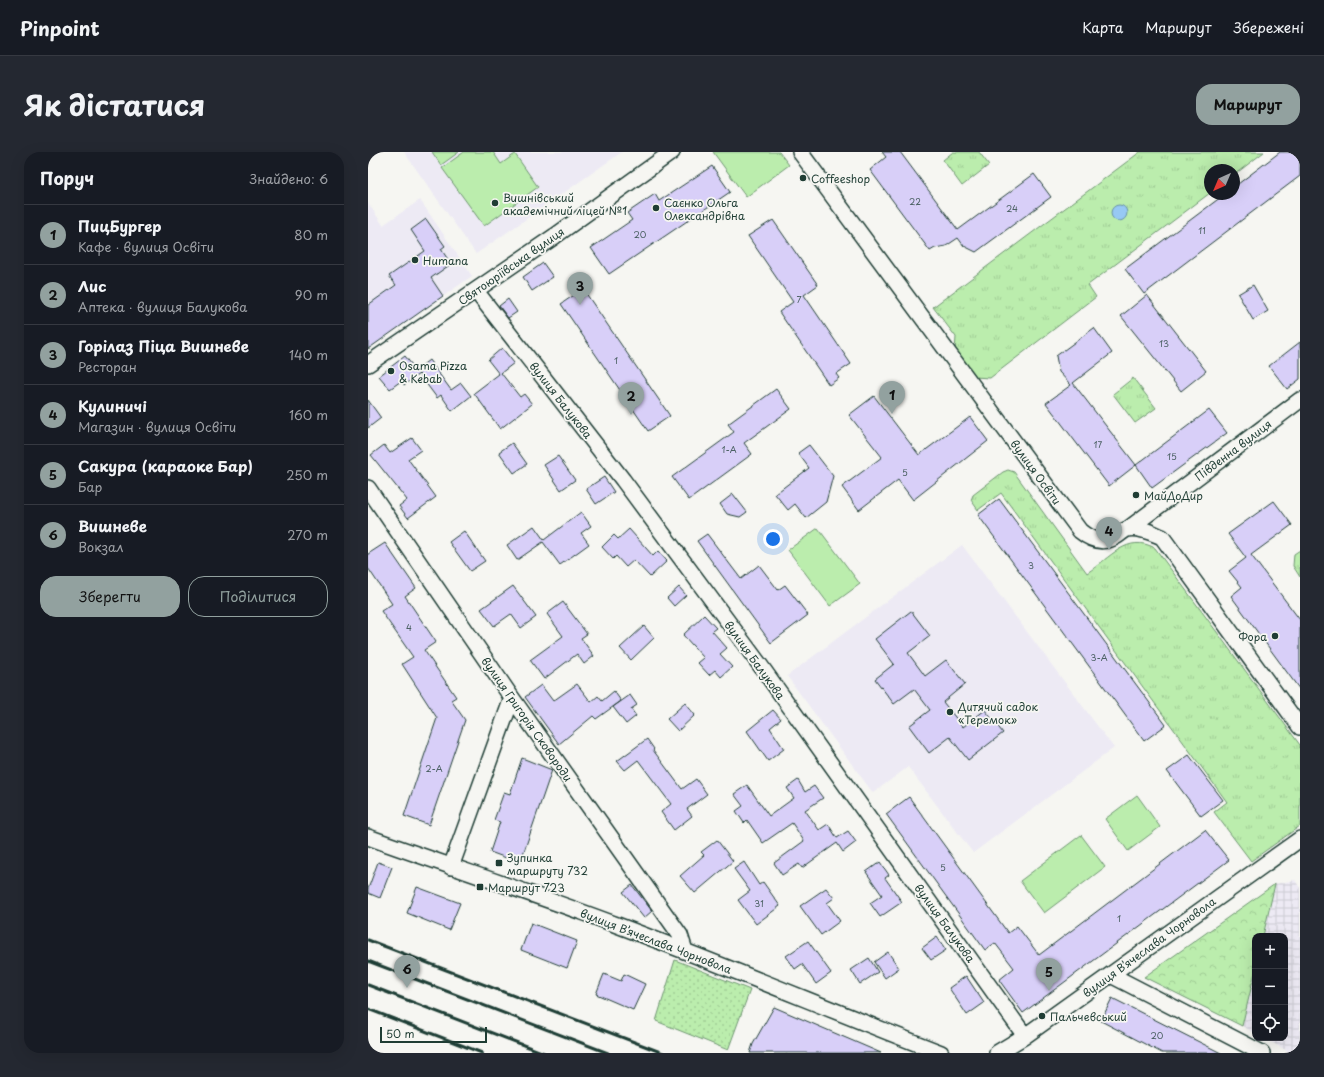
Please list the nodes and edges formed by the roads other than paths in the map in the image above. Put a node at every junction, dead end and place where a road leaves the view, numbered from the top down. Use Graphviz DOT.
graph roads {
  1 [pos="672,152"];
  2 [pos="800,152"];
  3 [pos="476,291"];
  4 [pos="368,364"];
  5 [pos="1300,400"];
  6 [pos="368,488"];
  7 [pos="1128,529"];
  8 [pos="512,698"];
  9 [pos="1300,727"];
  10 [pos="368,837"];
  11 [pos="1300,839"];
  12 [pos="451,867"];
  13 [pos="685,951"];
  14 [pos="1111,975"];
  15 [pos="1025,1036"];
  16 [pos="940,1053"];
  17 [pos="996,1053"];
  18 [pos="1262,1053"];
  1 -- 3 [label="street, Святоюріївська вулиця"];
  2 -- 7 [label="street, вулиця Освіти"];
  3 -- 4 [label="street, Святоюріївська вулиця"];
  3 -- 15 [label="street, вулиця Балукова"];
  5 -- 7 [label="street, Південна вулиця"];
  6 -- 8 [label="street, вулиця Григорія Сковороди"];
  7 -- 9 [label="street"];
  8 -- 12 [label="street"];
  8 -- 13 [label="street, вулиця Григорія Сковороди"];
  10 -- 12 [label="street, вулиця Вʼячеслава Чорновола"];
  11 -- 14 [label="street, вулиця Вʼячеслава Чорновола"];
  12 -- 13 [label="street, вулиця Вʼячеслава Чорновола"];
  13 -- 16 [label="street, вулиця Вʼячеслава Чорновола"];
  14 -- 15 [label="street, вулиця Вʼячеслава Чорновола"];
  14 -- 18 [label="street"];
  15 -- 17 [label="street, вулиця Вʼячеслава Чорновола"];
}
